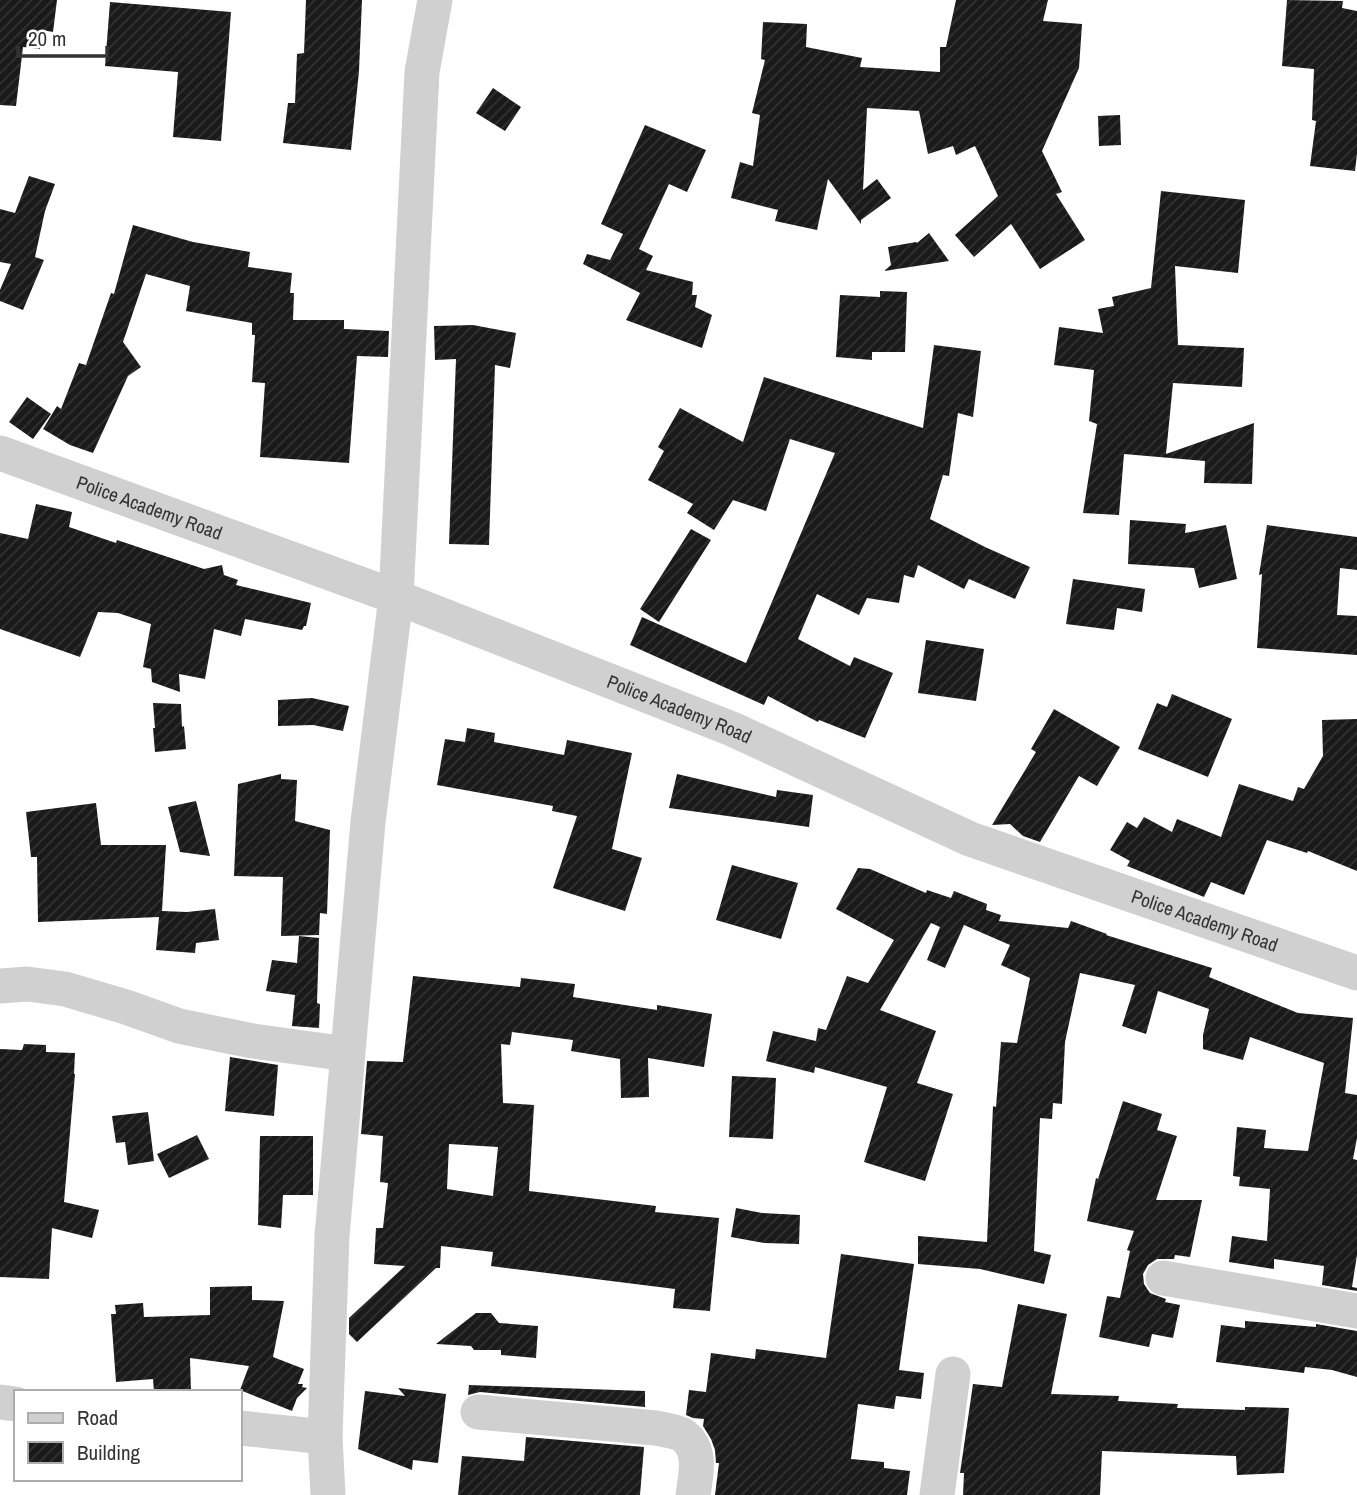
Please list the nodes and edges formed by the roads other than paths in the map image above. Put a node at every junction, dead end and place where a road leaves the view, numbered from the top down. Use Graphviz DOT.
graph roads {
  1 [pos="435,0"];
  2 [pos="0,453"];
  3 [pos="396,597"];
  4 [pos="1357,973"];
  5 [pos="0,986"];
  6 [pos="347,1054"];
  7 [pos="1163,1278"];
  8 [pos="1357,1311"];
  9 [pos="953,1374"];
  10 [pos="478,1412"];
  11 [pos="242,1428"];
  12 [pos="325,1437"];
  13 [pos="327,1495"];
  14 [pos="693,1495"];
  15 [pos="937,1495"];
  1 -- 3 [label="street"];
  2 -- 3 [label="street, Police Academy Road"];
  3 -- 4 [label="street, Police Academy Road"];
  3 -- 6 [label="street"];
  5 -- 6 [label="street"];
  6 -- 12 [label="street"];
  7 -- 8 [label="street"];
  9 -- 15 [label="street"];
  10 -- 14 [label="street"];
  11 -- 12 [label="street"];
  12 -- 13 [label="street"];
}
